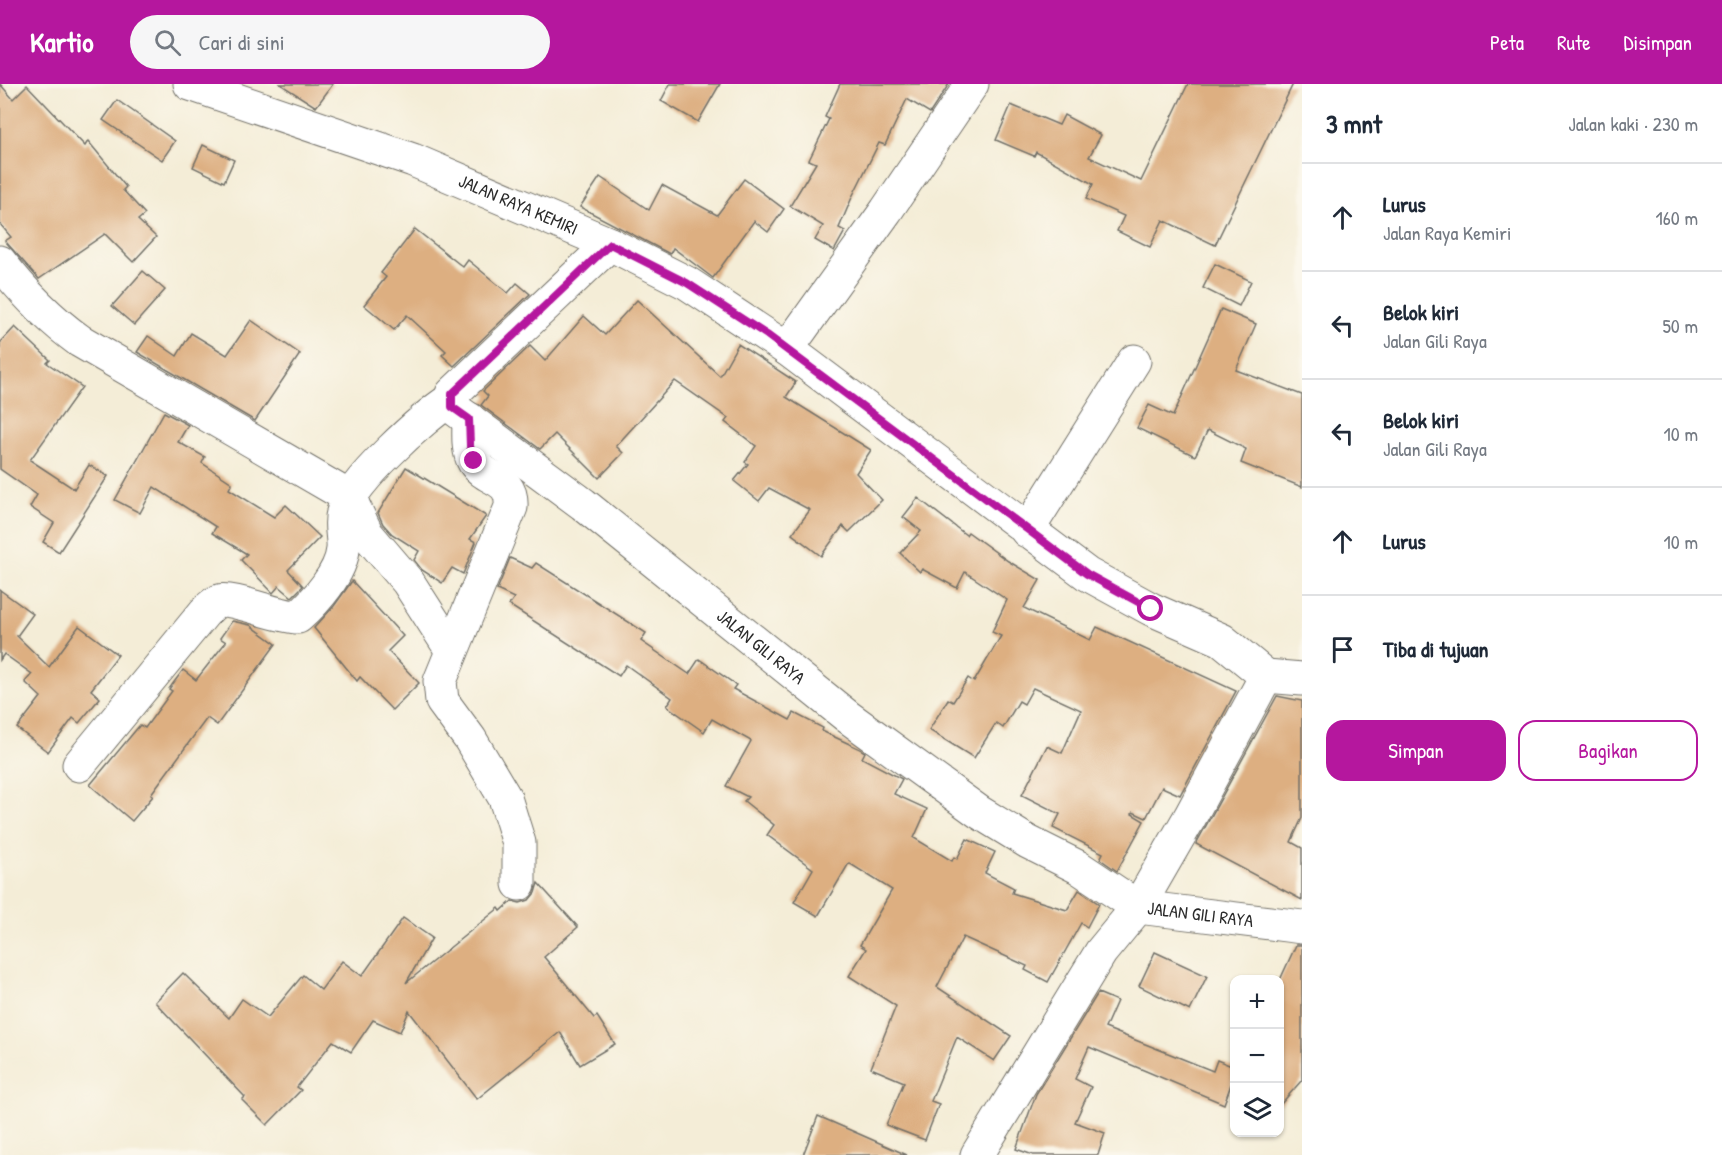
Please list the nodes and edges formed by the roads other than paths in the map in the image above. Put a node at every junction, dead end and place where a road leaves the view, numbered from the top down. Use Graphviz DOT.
graph roads {
  1 [pos="190,84"];
  2 [pos="972,84"];
  3 [pos="610,244"];
  4 [pos="0,262"];
  5 [pos="787,349"];
  6 [pos="1134,361"];
  7 [pos="459,410"];
  8 [pos="350,497"];
  9 [pos="1027,531"];
  10 [pos="451,649"];
  11 [pos="1266,676"];
  12 [pos="1302,680"];
  13 [pos="80,765"];
  14 [pos="519,884"];
  15 [pos="1138,908"];
  16 [pos="1302,927"];
  17 [pos="977,1155"];
  1 -- 3 [label="street, JALAN RAYA KEMIRI"];
  2 -- 5 [label="street"];
  3 -- 5 [label="street, JALAN RAYA KEMIRI"];
  3 -- 7 [label="street"];
  4 -- 8 [label="street"];
  5 -- 9 [label="street, JALAN RAYA KEMIRI"];
  6 -- 9 [label="street"];
  7 -- 8 [label="street"];
  7 -- 10 [label="street"];
  7 -- 15 [label="street, JALAN GILI RAYA"];
  8 -- 10 [label="street"];
  8 -- 13 [label="street"];
  9 -- 11 [label="street, JALAN RAYA KEMIRI"];
  10 -- 14 [label="street"];
  11 -- 12 [label="street"];
  11 -- 15 [label="street"];
  15 -- 16 [label="street, JALAN GILI RAYA"];
  15 -- 17 [label="street"];
}
